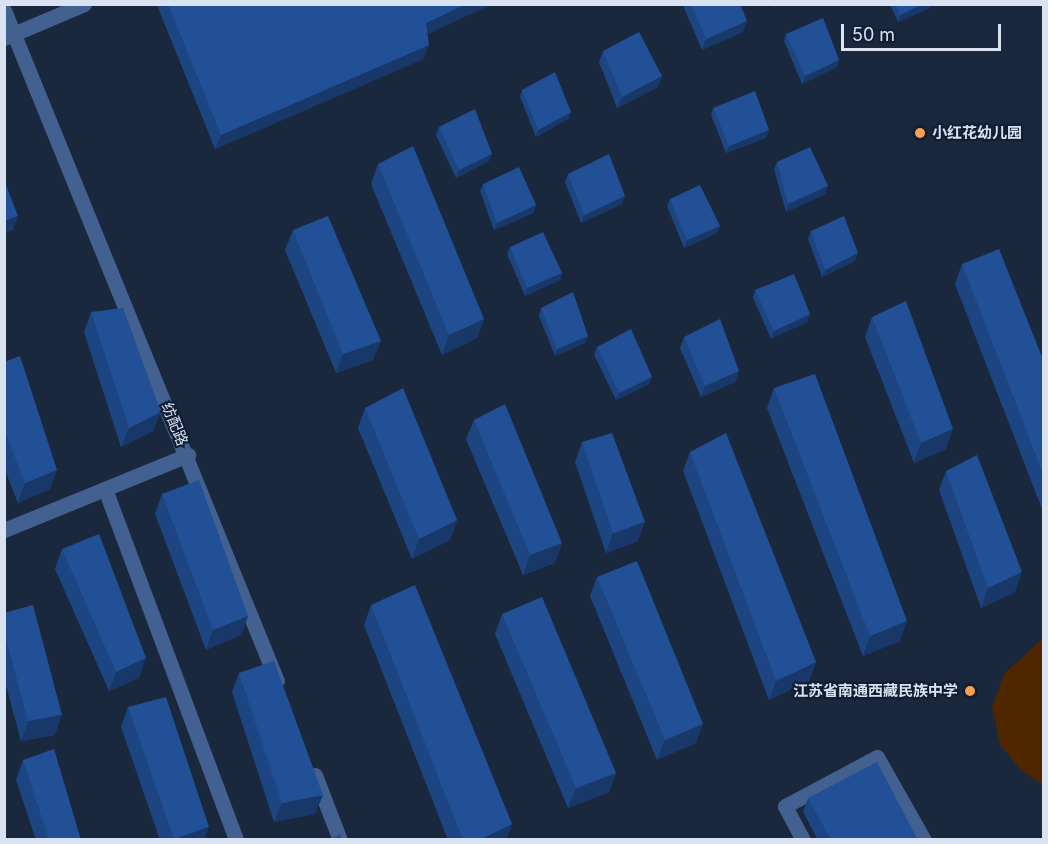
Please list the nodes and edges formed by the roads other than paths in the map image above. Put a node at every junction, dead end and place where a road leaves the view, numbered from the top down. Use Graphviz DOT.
graph roads {
  1 [pos="84,4"];
  2 [pos="4,10"];
  3 [pos="9,36"];
  4 [pos="188,455"];
  5 [pos="105,489"];
  6 [pos="4,530"];
  7 [pos="284,697"];
  8 [pos="310,763"];
  9 [pos="236,840"];
  10 [pos="340,840"];
  11 [pos="803,840"];
  12 [pos="924,840"];
  1 -- 3 [label="street"];
  2 -- 3 [label="street, 纺配路"];
  3 -- 4 [label="street, 纺配路"];
  4 -- 5 [label="street"];
  4 -- 7 [label="street, 纺配路"];
  5 -- 6 [label="street"];
  5 -- 9 [label="street"];
  8 -- 10 [label="street"];
  11 -- 12 [label="street"];
}
